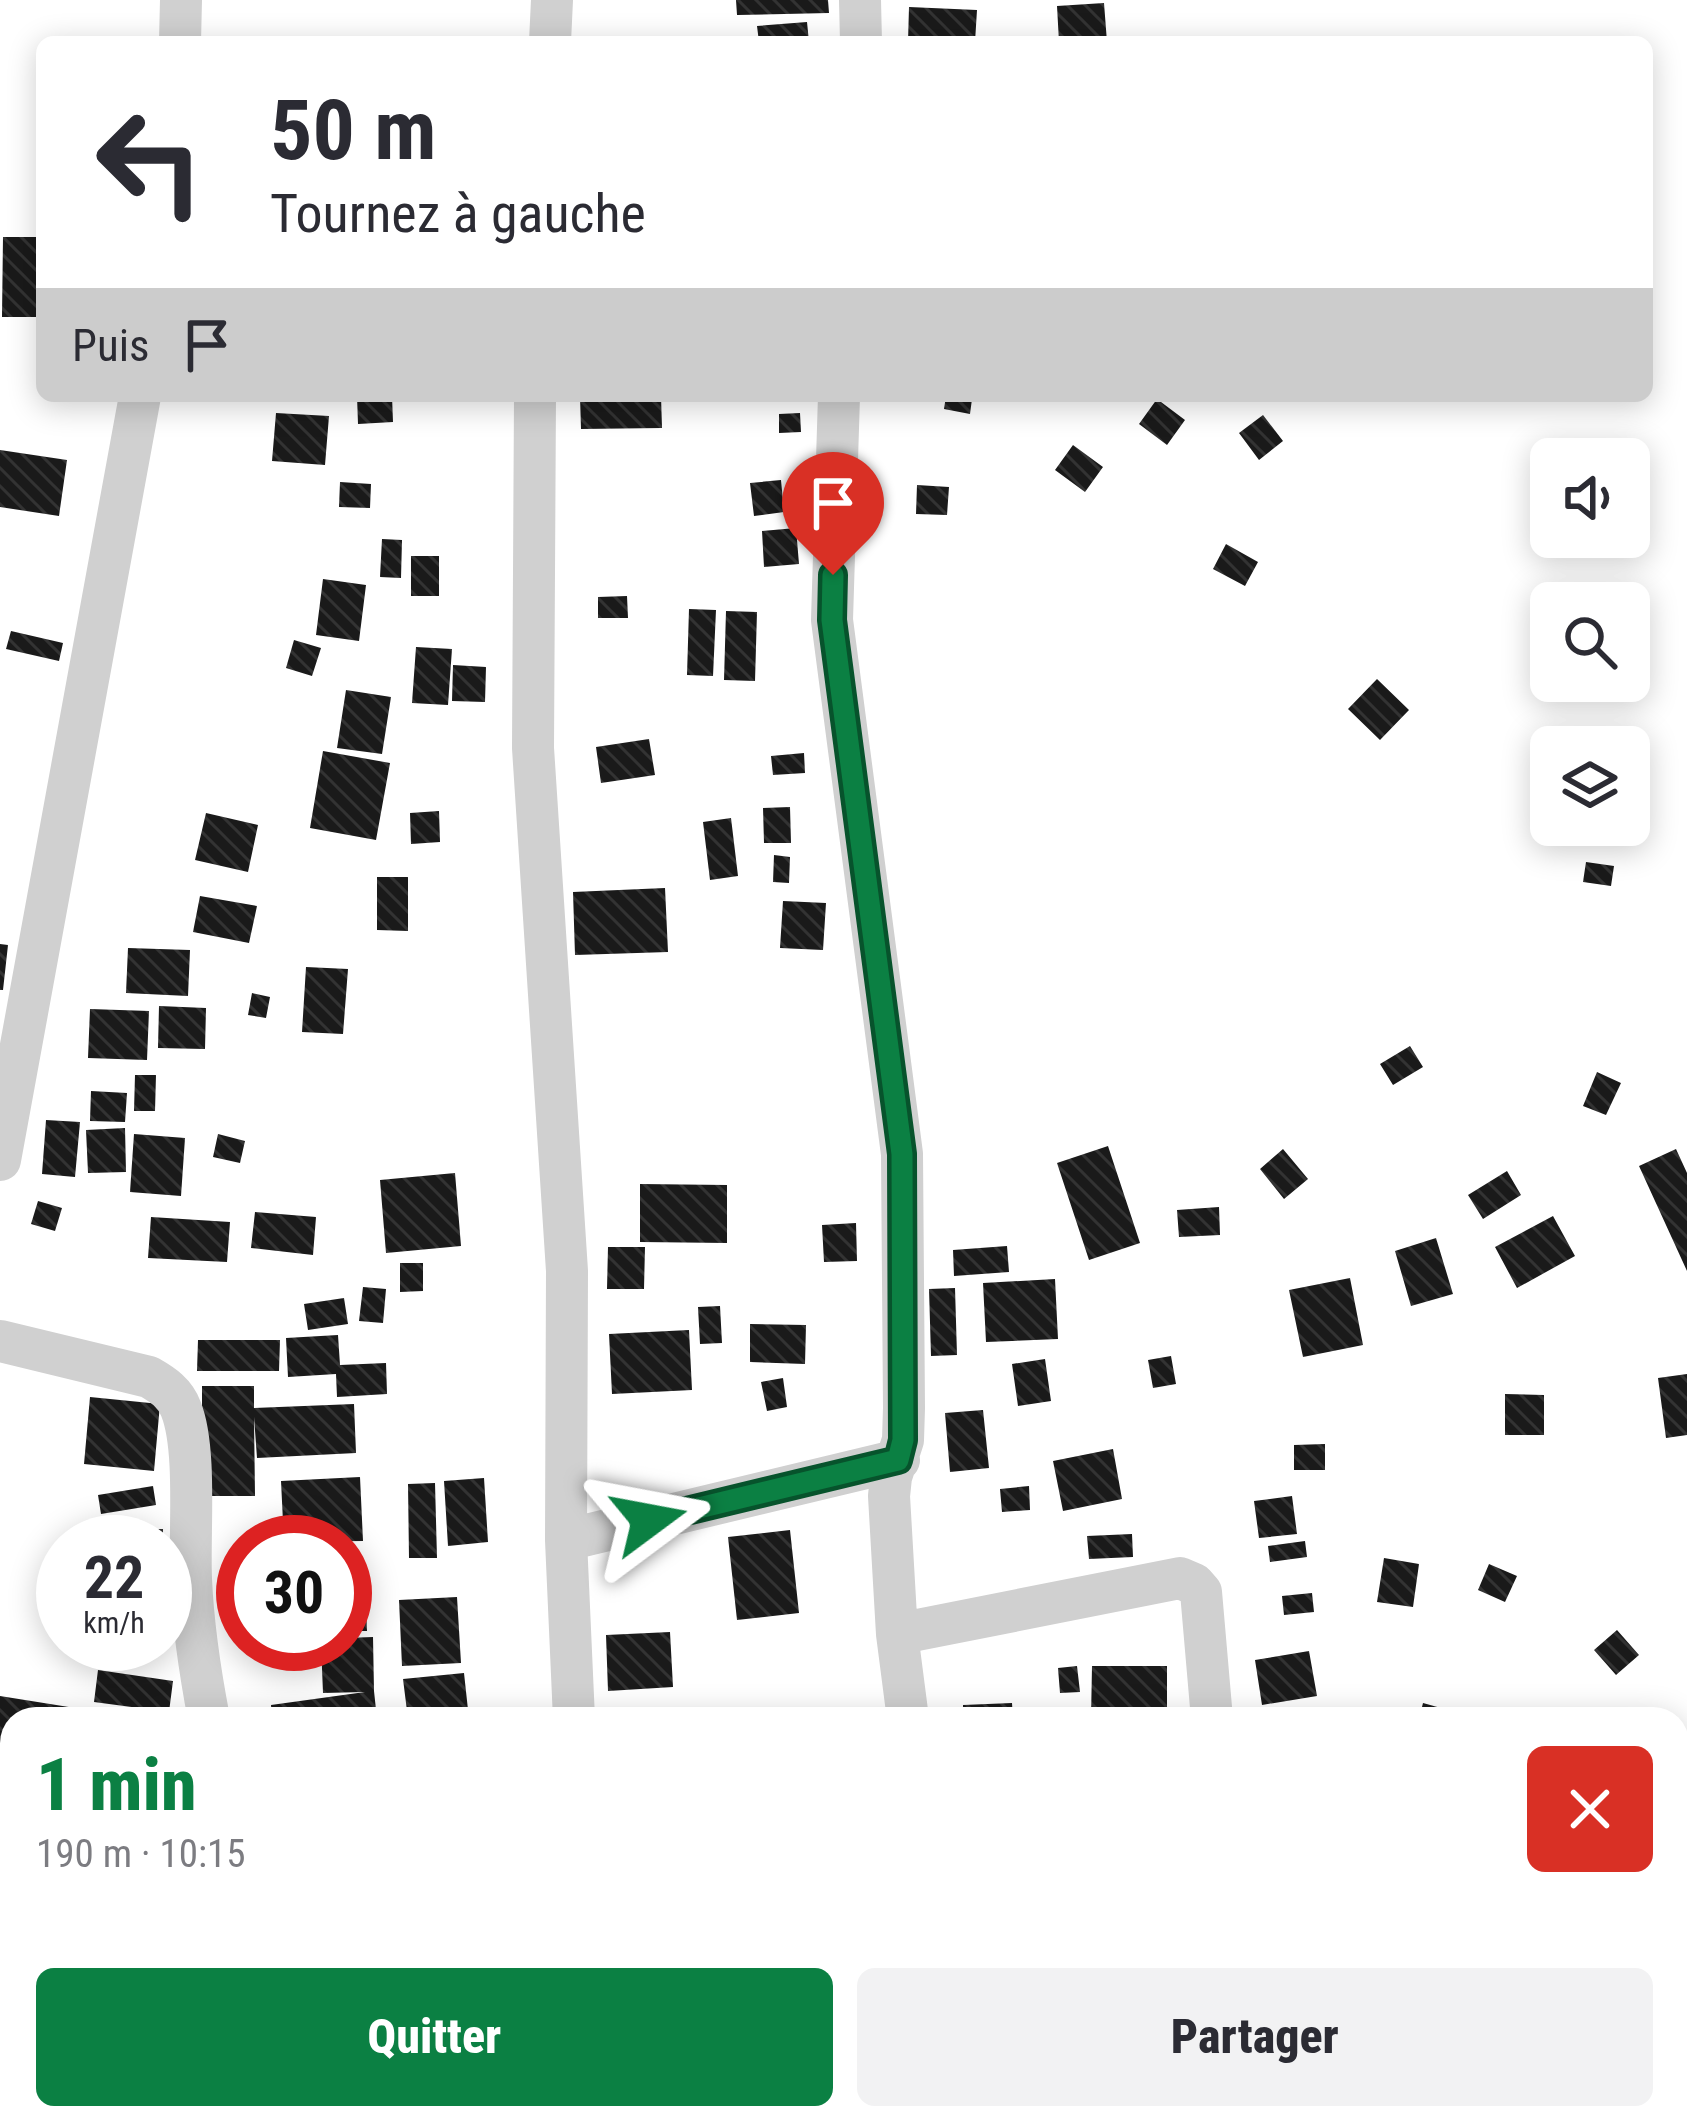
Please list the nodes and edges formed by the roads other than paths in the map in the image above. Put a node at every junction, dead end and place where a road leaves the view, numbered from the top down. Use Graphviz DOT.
graph roads {
  1 [pos="182,0"];
  2 [pos="552,0"];
  3 [pos="860,0"];
  4 [pos="180,36"];
  5 [pos="550,36"];
  6 [pos="861,36"];
  7 [pos="139,402"];
  8 [pos="535,402"];
  9 [pos="839,402"];
  10 [pos="0,1160"];
  11 [pos="0,1340"];
  12 [pos="898,1460"];
  13 [pos="566,1540"];
  14 [pos="898,1634"];
  15 [pos="207,1707"];
  16 [pos="573,1707"];
  17 [pos="907,1707"];
  18 [pos="1211,1707"];
  1 -- 4 [label="street"];
  2 -- 5 [label="street"];
  3 -- 6 [label="street"];
  7 -- 10 [label="street"];
  8 -- 13 [label="street"];
  9 -- 12 [label="street"];
  11 -- 15 [label="street"];
  12 -- 13 [label="street"];
  12 -- 14 [label="street"];
  13 -- 16 [label="street"];
  14 -- 17 [label="street"];
  14 -- 18 [label="street"];
}
